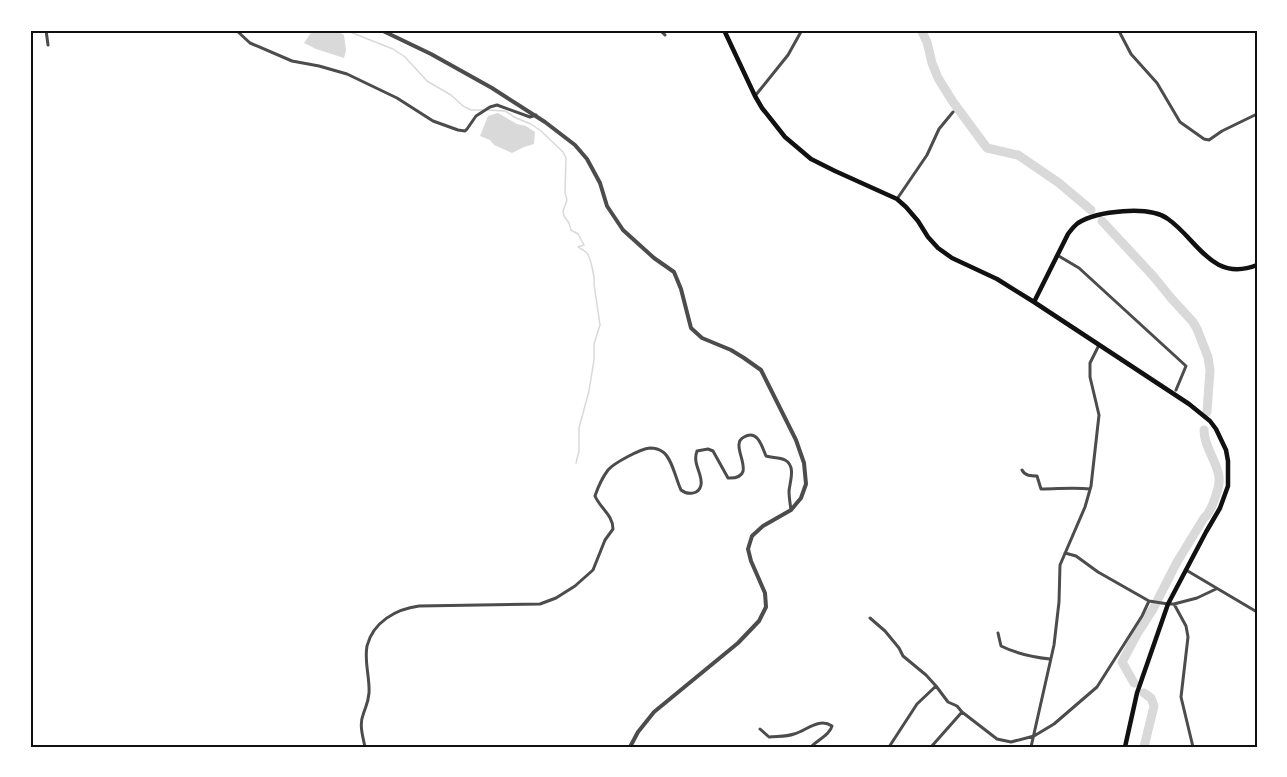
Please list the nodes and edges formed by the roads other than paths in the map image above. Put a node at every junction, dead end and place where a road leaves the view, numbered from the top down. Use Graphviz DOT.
graph roads {
  1 [pos="46,30"];
  2 [pos="236,30"];
  3 [pos="381,30"];
  4 [pos="660,30"];
  5 [pos="724,30"];
  6 [pos="802,30"];
  7 [pos="1120,30"];
  8 [pos="665,36"];
  9 [pos="48,45"];
  10 [pos="755,96"];
  11 [pos="953,112"];
  12 [pos="1257,114"];
  13 [pos="536,115"];
  14 [pos="897,199"];
  15 [pos="1057,255"];
  16 [pos="1257,265"];
  17 [pos="1034,302"];
  18 [pos="1099,345"];
  19 [pos="1176,390"];
  20 [pos="1022,470"];
  21 [pos="1090,489"];
  22 [pos="791,510"];
  23 [pos="1065,553"];
  24 [pos="1186,570"];
  25 [pos="1216,589"];
  26 [pos="1149,601"];
  27 [pos="1171,604"];
  28 [pos="1257,612"];
  29 [pos="870,618"];
  30 [pos="998,633"];
  31 [pos="1050,658"];
  32 [pos="936,686"];
  33 [pos="962,712"];
  34 [pos="760,729"];
  35 [pos="1034,736"];
  36 [pos="365,747"];
  37 [pos="630,747"];
  38 [pos="811,747"];
  39 [pos="889,747"];
  40 [pos="931,747"];
  41 [pos="1031,747"];
  42 [pos="1125,747"];
  43 [pos="1193,747"];
  1 -- 9 [label="street"];
  2 -- 13 [label="street"];
  3 -- 13 [label="street"];
  4 -- 8 [label="street"];
  5 -- 10 [label="main road"];
  6 -- 10 [label="street"];
  7 -- 12 [label="street"];
  10 -- 14 [label="main road"];
  11 -- 14 [label="street"];
  13 -- 22 [label="street"];
  14 -- 17 [label="main road"];
  15 -- 16 [label="main road"];
  15 -- 17 [label="main road"];
  15 -- 19 [label="street"];
  17 -- 18 [label="main road"];
  18 -- 21 [label="street"];
  18 -- 24 [label="main road"];
  20 -- 21 [label="street"];
  21 -- 23 [label="street"];
  22 -- 36 [label="street"];
  22 -- 37 [label="street"];
  23 -- 26 [label="street"];
  23 -- 31 [label="street"];
  24 -- 25 [label="street"];
  24 -- 27 [label="main road"];
  25 -- 27 [label="street"];
  25 -- 28 [label="street"];
  26 -- 27 [label="street"];
  26 -- 35 [label="street"];
  27 -- 42 [label="main road"];
  27 -- 43 [label="street"];
  29 -- 32 [label="street"];
  30 -- 31 [label="street"];
  31 -- 35 [label="street"];
  32 -- 33 [label="street"];
  32 -- 39 [label="street"];
  33 -- 35 [label="street"];
  33 -- 40 [label="street"];
  34 -- 38 [label="street"];
  35 -- 41 [label="street"];
}
